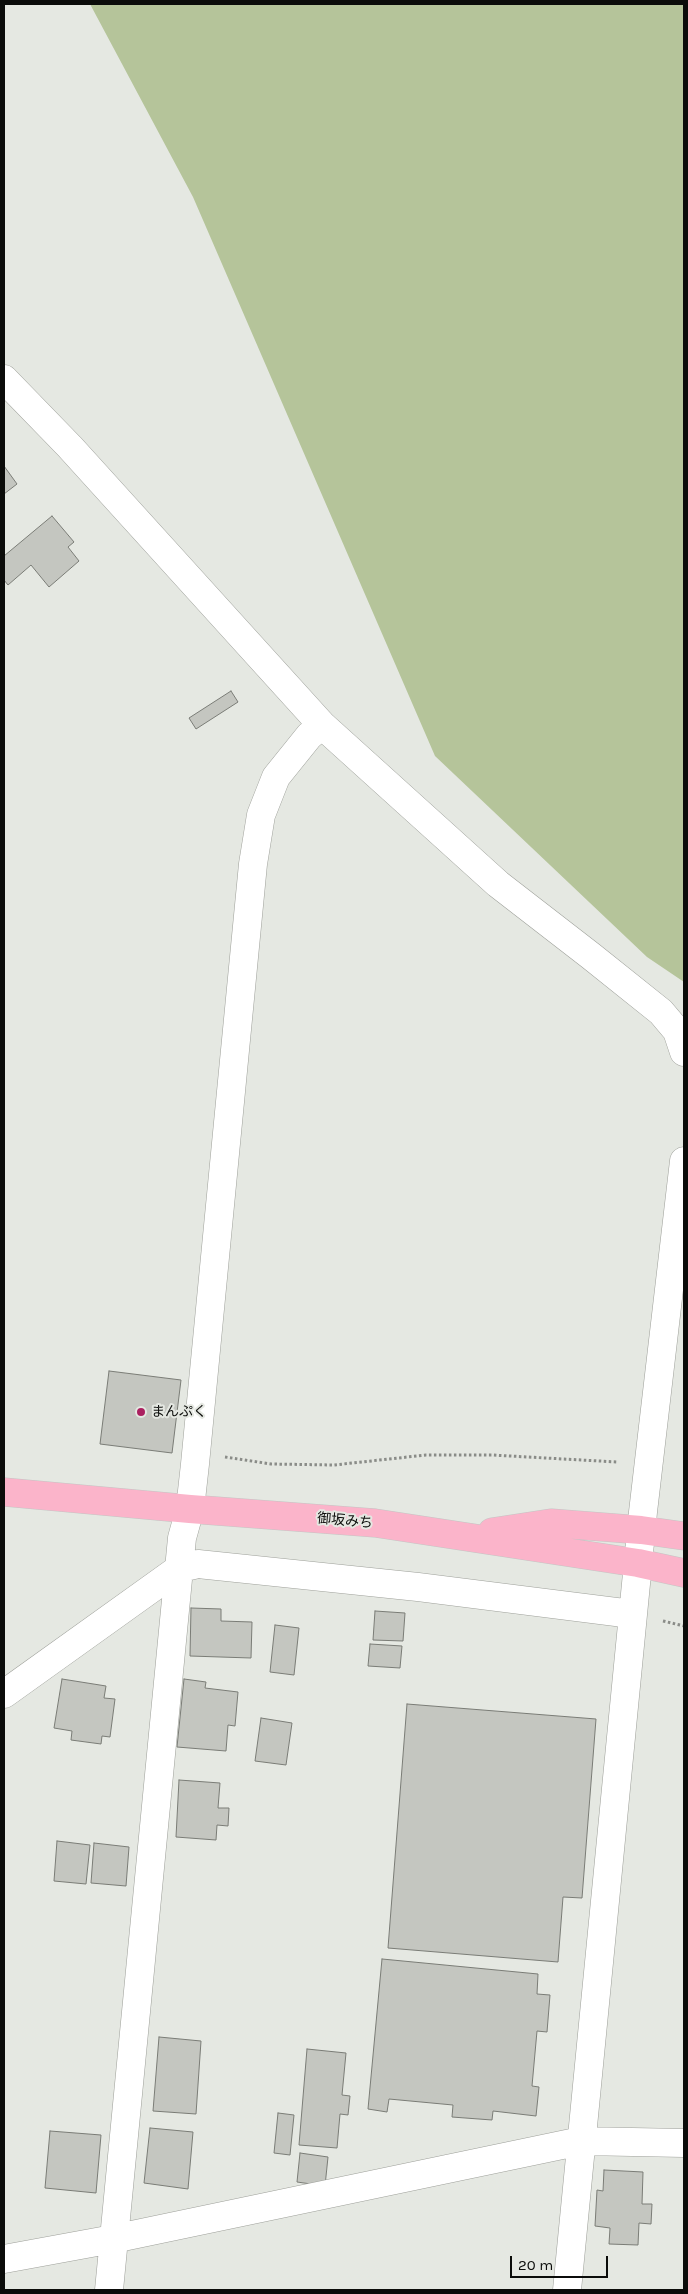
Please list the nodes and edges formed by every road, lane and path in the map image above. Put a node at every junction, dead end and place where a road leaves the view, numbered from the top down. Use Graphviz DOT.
graph roads {
  1 [pos="4,379"];
  2 [pos="322,725"];
  3 [pos="684,1052"];
  4 [pos="684,1162"];
  5 [pos="196,1453"];
  6 [pos="648,1464"];
  7 [pos="4,1492"];
  8 [pos="190,1509"];
  9 [pos="641,1530"];
  10 [pos="466,1536"];
  11 [pos="684,1536"];
  12 [pos="638,1562"];
  13 [pos="180,1568"];
  14 [pos="684,1573"];
  15 [pos="632,1614"];
  16 [pos="4,1694"];
  17 [pos="581,2141"];
  18 [pos="684,2143"];
  19 [pos="113,2239"];
  20 [pos="4,2260"];
  21 [pos="109,2290"];
  22 [pos="567,2290"];
  1 -- 2 [label="street"];
  2 -- 3 [label="street"];
  2 -- 5 [label="street"];
  4 -- 6 [label="street"];
  5 -- 6 [label="path"];
  5 -- 8 [label="street"];
  6 -- 9 [label="street"];
  7 -- 8 [label="highway, 御坂みち"];
  8 -- 10 [label="highway, 御坂みち"];
  8 -- 13 [label="street"];
  9 -- 10 [label="highway"];
  9 -- 11 [label="highway"];
  9 -- 12 [label="street"];
  10 -- 12 [label="highway, 御坂みち"];
  12 -- 14 [label="highway, 御坂みち"];
  12 -- 15 [label="street"];
  13 -- 15 [label="street"];
  13 -- 16 [label="street"];
  13 -- 19 [label="street"];
  15 -- 17 [label="street"];
  17 -- 18 [label="street"];
  17 -- 19 [label="street"];
  17 -- 22 [label="street"];
  19 -- 20 [label="street"];
  19 -- 21 [label="street"];
}
